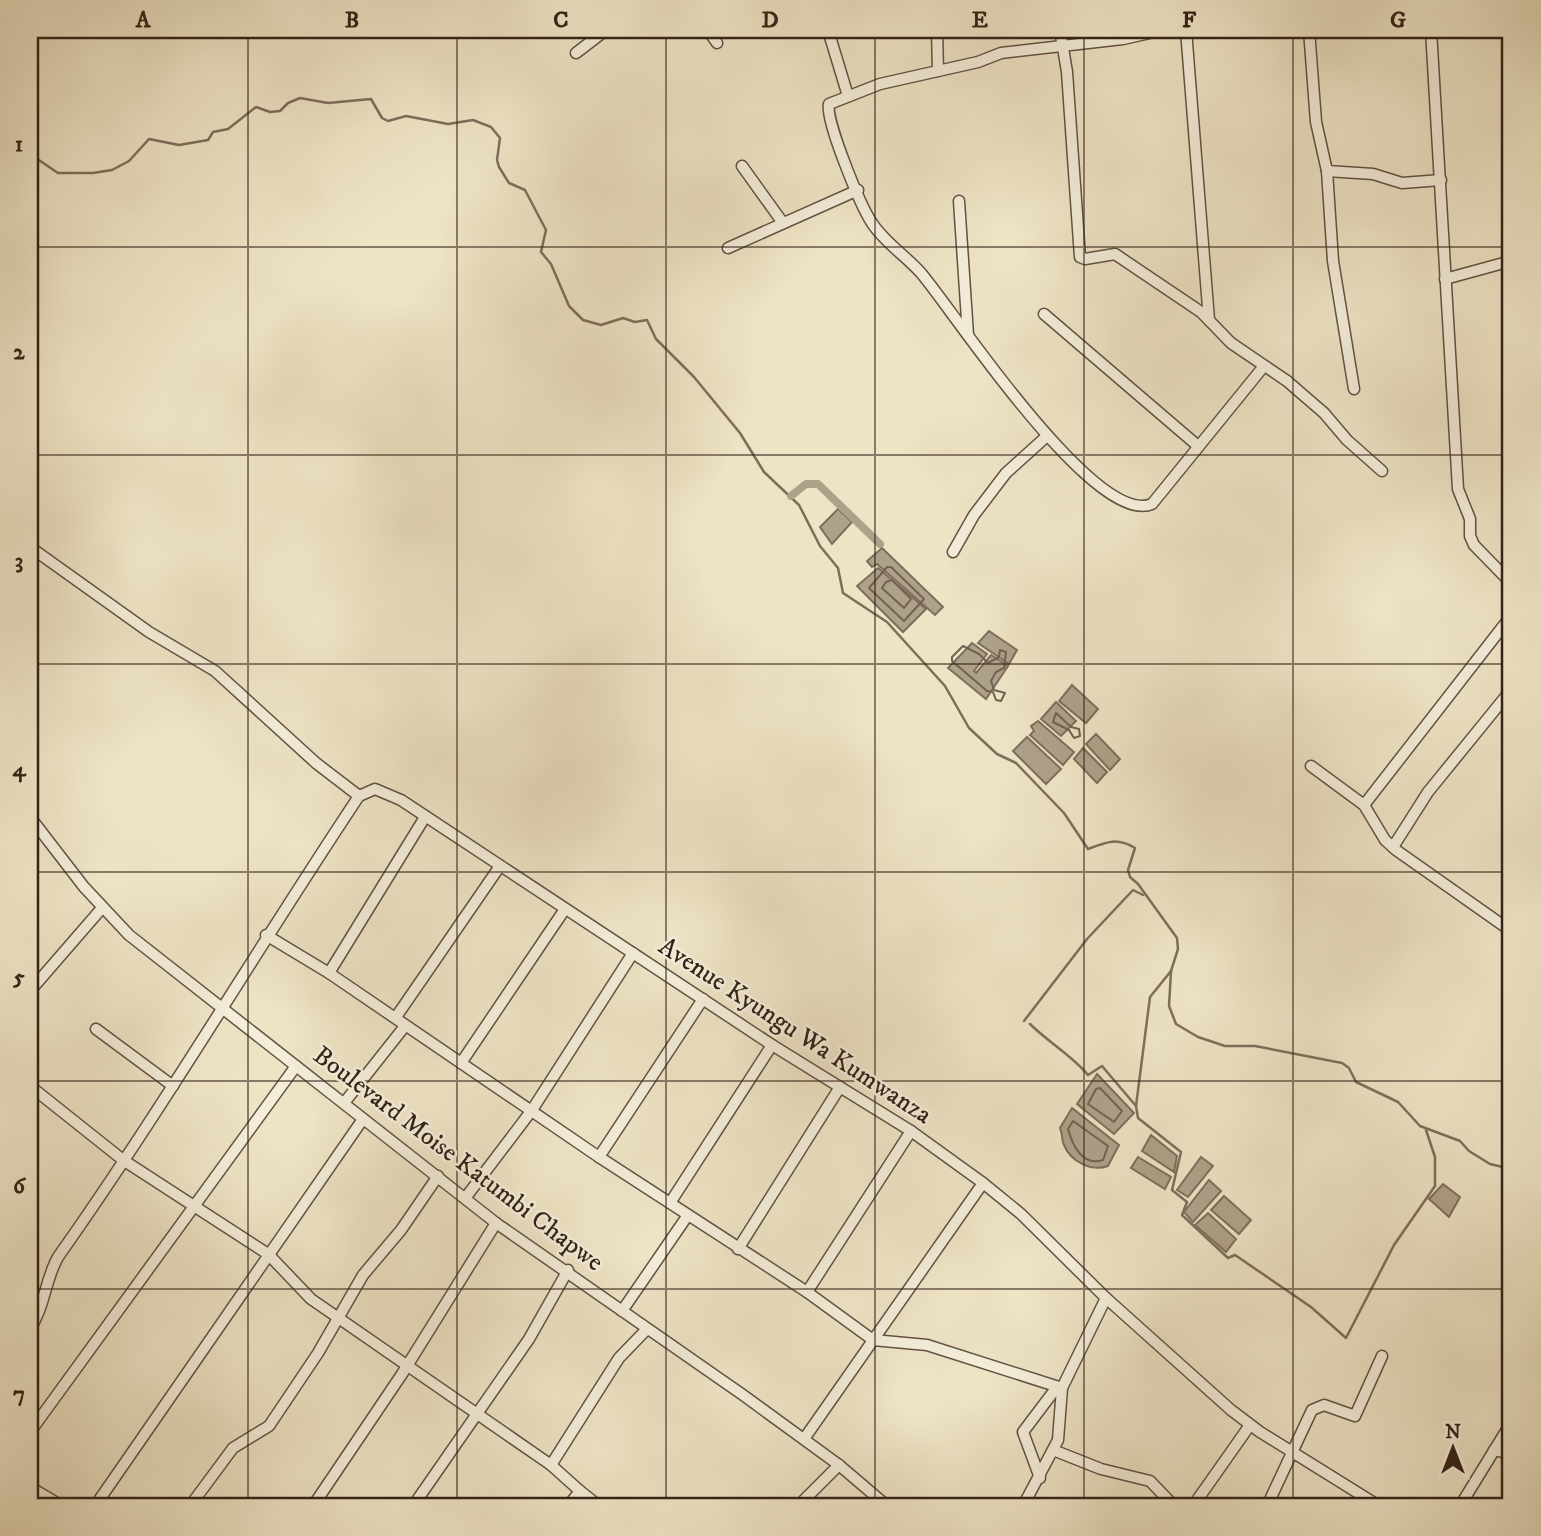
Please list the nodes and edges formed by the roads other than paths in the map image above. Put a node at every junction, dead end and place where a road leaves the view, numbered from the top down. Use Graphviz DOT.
graph roads {
  1 [pos="606,30"];
  2 [pos="708,30"];
  3 [pos="828,30"];
  4 [pos="937,30"];
  5 [pos="1060,30"];
  6 [pos="1163,30"];
  7 [pos="1186,30"];
  8 [pos="1308,30"];
  9 [pos="1431,30"];
  10 [pos="717,43"];
  11 [pos="1063,45"];
  12 [pos="576,53"];
  13 [pos="938,71"];
  14 [pos="848,96"];
  15 [pos="742,166"];
  16 [pos="1327,171"];
  17 [pos="1441,180"];
  18 [pos="858,190"];
  19 [pos="959,201"];
  20 [pos="783,223"];
  21 [pos="729,248"];
  22 [pos="1511,261"];
  23 [pos="1446,279"];
  24 [pos="1044,314"];
  25 [pos="1209,320"];
  26 [pos="968,336"];
  27 [pos="1264,366"];
  28 [pos="1354,388"];
  29 [pos="1047,436"];
  30 [pos="1198,446"];
  31 [pos="1382,471"];
  32 [pos="30,547"];
  33 [pos="953,552"];
  34 [pos="1511,583"];
  35 [pos="1511,616"];
  36 [pos="1511,690"];
  37 [pos="1311,766"];
  38 [pos="359,796"];
  39 [pos="1364,805"];
  40 [pos="30,817"];
  41 [pos="425,817"];
  42 [pos="1393,848"];
  43 [pos="499,866"];
  44 [pos="102,908"];
  45 [pos="565,909"];
  46 [pos="1511,914"];
  47 [pos="1501,923"];
  48 [pos="1511,931"];
  49 [pos="266,935"];
  50 [pos="633,953"];
  51 [pos="329,973"];
  52 [pos="30,991"];
  53 [pos="703,999"];
  54 [pos="220,1007"];
  55 [pos="396,1017"];
  56 [pos="405,1026"];
  57 [pos="96,1029"];
  58 [pos="772,1045"];
  59 [pos="461,1063"];
  60 [pos="296,1066"];
  61 [pos="30,1086"];
  62 [pos="173,1086"];
  63 [pos="840,1087"];
  64 [pos="344,1103"];
  65 [pos="532,1110"];
  66 [pos="363,1119"];
  67 [pos="911,1131"];
  68 [pos="599,1157"];
  69 [pos="123,1160"];
  70 [pos="438,1176"];
  71 [pos="983,1183"];
  72 [pos="466,1196"];
  73 [pos="670,1203"];
  74 [pos="196,1206"];
  75 [pos="688,1214"];
  76 [pos="496,1223"];
  77 [pos="738,1249"];
  78 [pos="268,1254"];
  79 [pos="568,1270"];
  80 [pos="807,1292"];
  81 [pos="1106,1298"];
  82 [pos="622,1311"];
  83 [pos="339,1317"];
  84 [pos="30,1329"];
  85 [pos="647,1329"];
  86 [pos="873,1340"];
  87 [pos="1382,1356"];
  88 [pos="408,1364"];
  89 [pos="1060,1388"];
  90 [pos="478,1412"];
  91 [pos="1511,1423"];
  92 [pos="1250,1425"];
  93 [pos="30,1432"];
  94 [pos="804,1440"];
  95 [pos="1054,1450"];
  96 [pos="1494,1450"];
  97 [pos="1293,1453"];
  98 [pos="1511,1454"];
  99 [pos="551,1465"];
  100 [pos="839,1465"];
  101 [pos="1040,1478"];
  102 [pos="30,1487"];
  103 [pos="580,1491"];
  104 [pos="62,1506"];
  105 [pos="95,1506"];
  106 [pos="191,1506"];
  107 [pos="313,1506"];
  108 [pos="413,1506"];
  109 [pos="568,1506"];
  110 [pos="599,1506"];
  111 [pos="798,1506"];
  112 [pos="887,1506"];
  113 [pos="1023,1506"];
  114 [pos="1174,1506"];
  115 [pos="1193,1506"];
  116 [pos="1267,1506"];
  117 [pos="1380,1506"];
  118 [pos="1460,1506"];
  1 -- 12 [label="street"];
  2 -- 10 [label="street"];
  3 -- 14 [label="street"];
  4 -- 13 [label="street"];
  5 -- 11 [label="street"];
  6 -- 11 [label="street"];
  7 -- 25 [label="street"];
  8 -- 16 [label="street"];
  9 -- 17 [label="street"];
  11 -- 13 [label="street"];
  11 -- 25 [label="street"];
  13 -- 14 [label="street"];
  14 -- 18 [label="street"];
  15 -- 20 [label="street"];
  16 -- 17 [label="street"];
  16 -- 28 [label="street"];
  17 -- 23 [label="street"];
  18 -- 20 [label="street"];
  18 -- 26 [label="street"];
  19 -- 26 [label="street"];
  20 -- 21 [label="street"];
  22 -- 23 [label="street"];
  23 -- 34 [label="street"];
  24 -- 30 [label="street"];
  25 -- 27 [label="street"];
  26 -- 29 [label="street"];
  27 -- 30 [label="street"];
  27 -- 31 [label="street"];
  29 -- 30 [label="street"];
  29 -- 33 [label="street"];
  32 -- 38 [label="street"];
  35 -- 39 [label="street"];
  36 -- 42 [label="street"];
  37 -- 39 [label="street"];
  38 -- 41 [label="street, Avenue Kyungu Wa Kumwanza"];
  38 -- 49 [label="street"];
  39 -- 42 [label="street"];
  40 -- 44 [label="street, Boulevard Moise Katumbi Chapwe"];
  41 -- 43 [label="street, Avenue Kyungu Wa Kumwanza"];
  41 -- 51 [label="street"];
  42 -- 47 [label="street"];
  43 -- 45 [label="street, Avenue Kyungu Wa Kumwanza"];
  43 -- 55 [label="street"];
  44 -- 52 [label="street"];
  44 -- 54 [label="street, Boulevard Moise Katumbi Chapwe"];
  45 -- 50 [label="street, Avenue Kyungu Wa Kumwanza"];
  45 -- 59 [label="street"];
  46 -- 47 [label="street"];
  47 -- 48 [label="street"];
  49 -- 51 [label="street"];
  49 -- 54 [label="street"];
  50 -- 53 [label="street, Avenue Kyungu Wa Kumwanza"];
  50 -- 65 [label="street"];
  51 -- 55 [label="street"];
  53 -- 58 [label="street, Avenue Kyungu Wa Kumwanza"];
  53 -- 68 [label="street"];
  54 -- 60 [label="street, Boulevard Moise Katumbi Chapwe"];
  54 -- 62 [label="street"];
  55 -- 56 [label="street"];
  56 -- 59 [label="street"];
  56 -- 64 [label="street"];
  57 -- 62 [label="street"];
  58 -- 63 [label="street, Avenue Kyungu Wa Kumwanza"];
  58 -- 73 [label="street"];
  59 -- 65 [label="street"];
  60 -- 64 [label="street, Boulevard Moise Katumbi Chapwe"];
  60 -- 74 [label="street"];
  61 -- 69 [label="street"];
  62 -- 69 [label="street"];
  63 -- 67 [label="street, Avenue Kyungu Wa Kumwanza"];
  63 -- 77 [label="street"];
  64 -- 66 [label="street, Boulevard Moise Katumbi Chapwe"];
  65 -- 68 [label="street"];
  65 -- 72 [label="street"];
  66 -- 70 [label="street, Boulevard Moise Katumbi Chapwe"];
  66 -- 78 [label="street"];
  67 -- 71 [label="street, Avenue Kyungu Wa Kumwanza"];
  67 -- 80 [label="street"];
  68 -- 73 [label="street"];
  69 -- 74 [label="street"];
  69 -- 84 [label="street"];
  70 -- 72 [label="street, Boulevard Moise Katumbi Chapwe"];
  70 -- 83 [label="street"];
  71 -- 81 [label="street, Avenue Kyungu Wa Kumwanza"];
  71 -- 86 [label="street"];
  72 -- 76 [label="street, Boulevard Moise Katumbi Chapwe"];
  73 -- 75 [label="street"];
  74 -- 78 [label="street"];
  74 -- 93 [label="street"];
  75 -- 77 [label="street"];
  75 -- 82 [label="street"];
  76 -- 79 [label="street, Boulevard Moise Katumbi Chapwe"];
  76 -- 88 [label="street"];
  77 -- 80 [label="street"];
  78 -- 83 [label="street"];
  78 -- 105 [label="street"];
  79 -- 82 [label="street, Boulevard Moise Katumbi Chapwe"];
  79 -- 90 [label="street"];
  80 -- 86 [label="street"];
  81 -- 89 [label="street"];
  81 -- 92 [label="street, Avenue Kyungu Wa Kumwanza"];
  82 -- 85 [label="street, Boulevard Moise Katumbi Chapwe"];
  83 -- 88 [label="street"];
  83 -- 106 [label="street"];
  85 -- 94 [label="street, Boulevard Moise Katumbi Chapwe"];
  85 -- 99 [label="street"];
  86 -- 89 [label="street"];
  86 -- 94 [label="street"];
  87 -- 97 [label="street"];
  88 -- 90 [label="street"];
  88 -- 107 [label="street"];
  89 -- 95 [label="street"];
  89 -- 101 [label="street"];
  90 -- 99 [label="street"];
  90 -- 108 [label="street"];
  91 -- 96 [label="street"];
  92 -- 97 [label="street, Avenue Kyungu Wa Kumwanza"];
  92 -- 115 [label="street"];
  94 -- 100 [label="street, Boulevard Moise Katumbi Chapwe"];
  95 -- 101 [label="street"];
  95 -- 114 [label="street"];
  96 -- 98 [label="street"];
  96 -- 118 [label="street"];
  97 -- 116 [label="street"];
  97 -- 117 [label="street, Avenue Kyungu Wa Kumwanza"];
  99 -- 103 [label="street"];
  100 -- 111 [label="street"];
  100 -- 112 [label="street, Boulevard Moise Katumbi Chapwe"];
  101 -- 113 [label="street"];
  102 -- 104 [label="street"];
  103 -- 109 [label="street"];
  103 -- 110 [label="street"];
}
